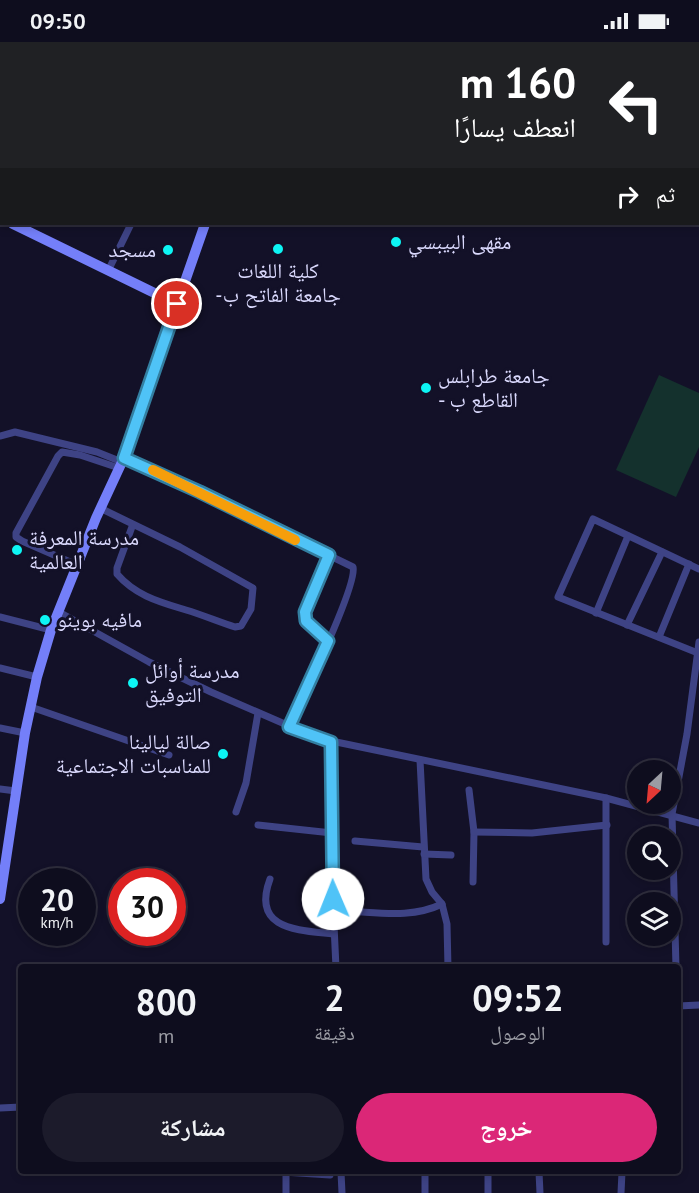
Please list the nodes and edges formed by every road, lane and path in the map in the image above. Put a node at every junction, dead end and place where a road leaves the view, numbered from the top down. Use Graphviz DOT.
graph roads {
  1 [pos="15,225"];
  2 [pos="131,225"];
  3 [pos="205,225"];
  4 [pos="108,271"];
  5 [pos="177,304"];
  6 [pos="0,436"];
  7 [pos="122,462"];
  8 [pos="100,508"];
  9 [pos="134,524"];
  10 [pos="628,536"];
  11 [pos="662,552"];
  12 [pos="329,555"];
  13 [pos="689,564"];
  14 [pos="77,565"];
  15 [pos="699,569"];
  16 [pos="59,612"];
  17 [pos="596,612"];
  18 [pos="0,617"];
  19 [pos="627,625"];
  20 [pos="51,630"];
  21 [pos="658,637"];
  22 [pos="328,641"];
  23 [pos="699,642"];
  24 [pos="698,653"];
  25 [pos="0,668"];
  26 [pos="697,669"];
  27 [pos="38,677"];
  28 [pos="31,707"];
  29 [pos="258,713"];
  30 [pos="289,727"];
  31 [pos="0,728"];
  32 [pos="25,733"];
  33 [pos="331,742"];
  34 [pos="169,755"];
  35 [pos="420,760"];
  36 [pos="681,773"];
  37 [pos="0,789"];
  38 [pos="469,790"];
  39 [pos="16,791"];
  40 [pos="606,798"];
  41 [pos="627,803"];
  42 [pos="236,812"];
  43 [pos="672,814"];
  44 [pos="699,822"];
  45 [pos="258,825"];
  46 [pos="607,825"];
  47 [pos="474,832"];
  48 [pos="332,833"];
  49 [pos="355,842"];
  50 [pos="424,850"];
  51 [pos="452,855"];
  52 [pos="270,879"];
  53 [pos="473,882"];
  54 [pos="0,899"];
  55 [pos="442,904"];
  56 [pos="344,911"];
  57 [pos="333,934"];
  58 [pos="606,942"];
  59 [pos="336,964"];
  60 [pos="448,964"];
  61 [pos="676,964"];
  62 [pos="699,1005"];
  63 [pos="681,1006"];
  64 [pos="0,1107"];
  65 [pos="18,1107"];
  66 [pos="285,1174"];
  67 [pos="315,1174"];
  68 [pos="341,1174"];
  69 [pos="425,1174"];
  70 [pos="488,1174"];
  71 [pos="540,1174"];
  72 [pos="622,1174"];
  73 [pos="330,1175"];
  74 [pos="286,1193"];
  75 [pos="342,1193"];
  76 [pos="425,1193"];
  77 [pos="488,1193"];
  78 [pos="540,1193"];
  79 [pos="621,1193"];
  1 -- 4 [label="street"];
  2 -- 4 [label="street"];
  3 -- 5 [label="street"];
  4 -- 5 [label="street"];
  5 -- 7 [label="street"];
  6 -- 7 [label="street"];
  7 -- 8 [label="street"];
  7 -- 12 [label="street"];
  7 -- 14 [label="street"];
  8 -- 9 [label="street"];
  8 -- 14 [label="street"];
  9 -- 9 [label="street"];
  10 -- 11 [label="street"];
  10 -- 17 [label="street"];
  10 -- 17 [label="street"];
  11 -- 13 [label="street"];
  11 -- 19 [label="street"];
  12 -- 22 [label="street"];
  12 -- 22 [label="street"];
  13 -- 15 [label="street"];
  13 -- 21 [label="street"];
  14 -- 16 [label="street"];
  16 -- 20 [label="street"];
  16 -- 29 [label="street"];
  17 -- 19 [label="street"];
  18 -- 20 [label="street"];
  19 -- 21 [label="street"];
  20 -- 27 [label="street"];
  21 -- 24 [label="street"];
  22 -- 30 [label="street"];
  23 -- 24 [label="street"];
  24 -- 26 [label="street"];
  25 -- 27 [label="street"];
  26 -- 36 [label="street"];
  27 -- 28 [label="street"];
  28 -- 32 [label="street"];
  28 -- 34 [label="street"];
  29 -- 30 [label="street"];
  29 -- 42 [label="street"];
  30 -- 33 [label="street"];
  31 -- 32 [label="street"];
  32 -- 39 [label="street"];
  33 -- 35 [label="street"];
  33 -- 48 [label="street"];
  35 -- 40 [label="street"];
  35 -- 50 [label="street"];
  37 -- 39 [label="street"];
  38 -- 47 [label="street"];
  39 -- 54 [label="street"];
  40 -- 41 [label="street"];
  40 -- 46 [label="street"];
  43 -- 44 [label="street"];
  43 -- 61 [label="street"];
  45 -- 48 [label="street"];
  46 -- 47 [label="street"];
  46 -- 58 [label="street"];
  47 -- 53 [label="street"];
  48 -- 57 [label="street"];
  49 -- 50 [label="street"];
  50 -- 51 [label="street"];
  50 -- 55 [label="street"];
  52 -- 57 [label="street"];
  55 -- 56 [label="street"];
  55 -- 60 [label="street"];
  57 -- 59 [label="street"];
  62 -- 63 [label="street"];
  64 -- 65 [label="street"];
  66 -- 74 [label="street"];
  67 -- 73 [label="street"];
  68 -- 75 [label="street"];
  69 -- 76 [label="street"];
  70 -- 77 [label="street"];
  71 -- 78 [label="street"];
  72 -- 79 [label="street"];
}
